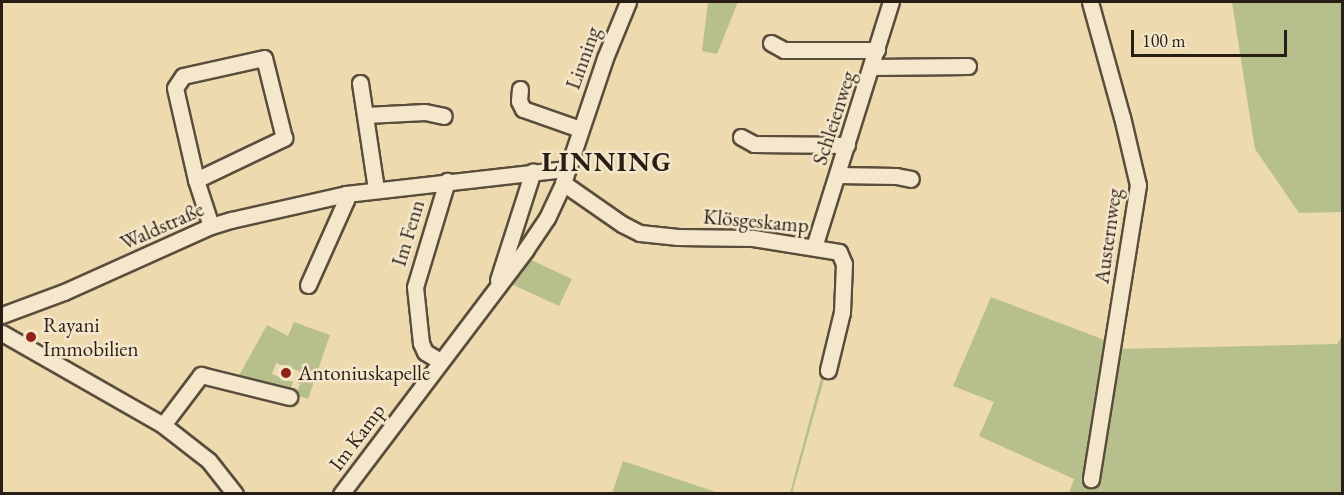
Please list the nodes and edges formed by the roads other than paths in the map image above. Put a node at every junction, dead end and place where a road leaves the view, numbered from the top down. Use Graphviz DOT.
graph roads {
  1 [pos="628,2"];
  2 [pos="891,2"];
  3 [pos="1090,2"];
  4 [pos="771,43"];
  5 [pos="877,50"];
  6 [pos="968,66"];
  7 [pos="872,67"];
  8 [pos="360,83"];
  9 [pos="520,89"];
  10 [pos="366,115"];
  11 [pos="444,116"];
  12 [pos="580,129"];
  13 [pos="741,137"];
  14 [pos="847,145"];
  15 [pos="533,171"];
  16 [pos="838,175"];
  17 [pos="565,176"];
  18 [pos="911,179"];
  19 [pos="196,180"];
  20 [pos="447,181"];
  21 [pos="376,189"];
  22 [pos="346,194"];
  23 [pos="211,226"];
  24 [pos="814,247"];
  25 [pos="308,285"];
  26 [pos="494,291"];
  27 [pos="2,315"];
  28 [pos="2,333"];
  29 [pos="440,361"];
  30 [pos="828,370"];
  31 [pos="289,397"];
  32 [pos="163,425"];
  33 [pos="1091,479"];
  34 [pos="236,494"];
  35 [pos="341,494"];
  1 -- 12 [label="street, Linning"];
  2 -- 5 [label="street, Schleienweg"];
  3 -- 33 [label="street, Austernweg"];
  4 -- 5 [label="street"];
  5 -- 7 [label="street, Schleienweg"];
  6 -- 7 [label="street"];
  7 -- 14 [label="street, Schleienweg"];
  8 -- 10 [label="street"];
  9 -- 12 [label="street"];
  10 -- 11 [label="street"];
  10 -- 21 [label="street"];
  12 -- 17 [label="street, Linning"];
  13 -- 14 [label="street"];
  14 -- 16 [label="street, Schleienweg"];
  15 -- 17 [label="street, Waldstraße"];
  15 -- 20 [label="street, Waldstraße"];
  15 -- 26 [label="street, Im Kamp"];
  16 -- 18 [label="street"];
  16 -- 24 [label="street, Schleienweg"];
  17 -- 24 [label="street, Klösgeskamp"];
  17 -- 26 [label="street, Im Kamp"];
  19 -- 19 [label="street"];
  19 -- 23 [label="street"];
  20 -- 21 [label="street, Waldstraße"];
  20 -- 29 [label="street, Im Fenn"];
  21 -- 22 [label="street, Waldstraße"];
  22 -- 23 [label="street, Waldstraße"];
  22 -- 25 [label="street"];
  23 -- 27 [label="street, Waldstraße"];
  24 -- 30 [label="street, Klösgeskamp"];
  26 -- 29 [label="street, Im Kamp"];
  28 -- 32 [label="street"];
  29 -- 35 [label="street, Im Kamp"];
  31 -- 32 [label="street"];
  32 -- 34 [label="street"];
}
